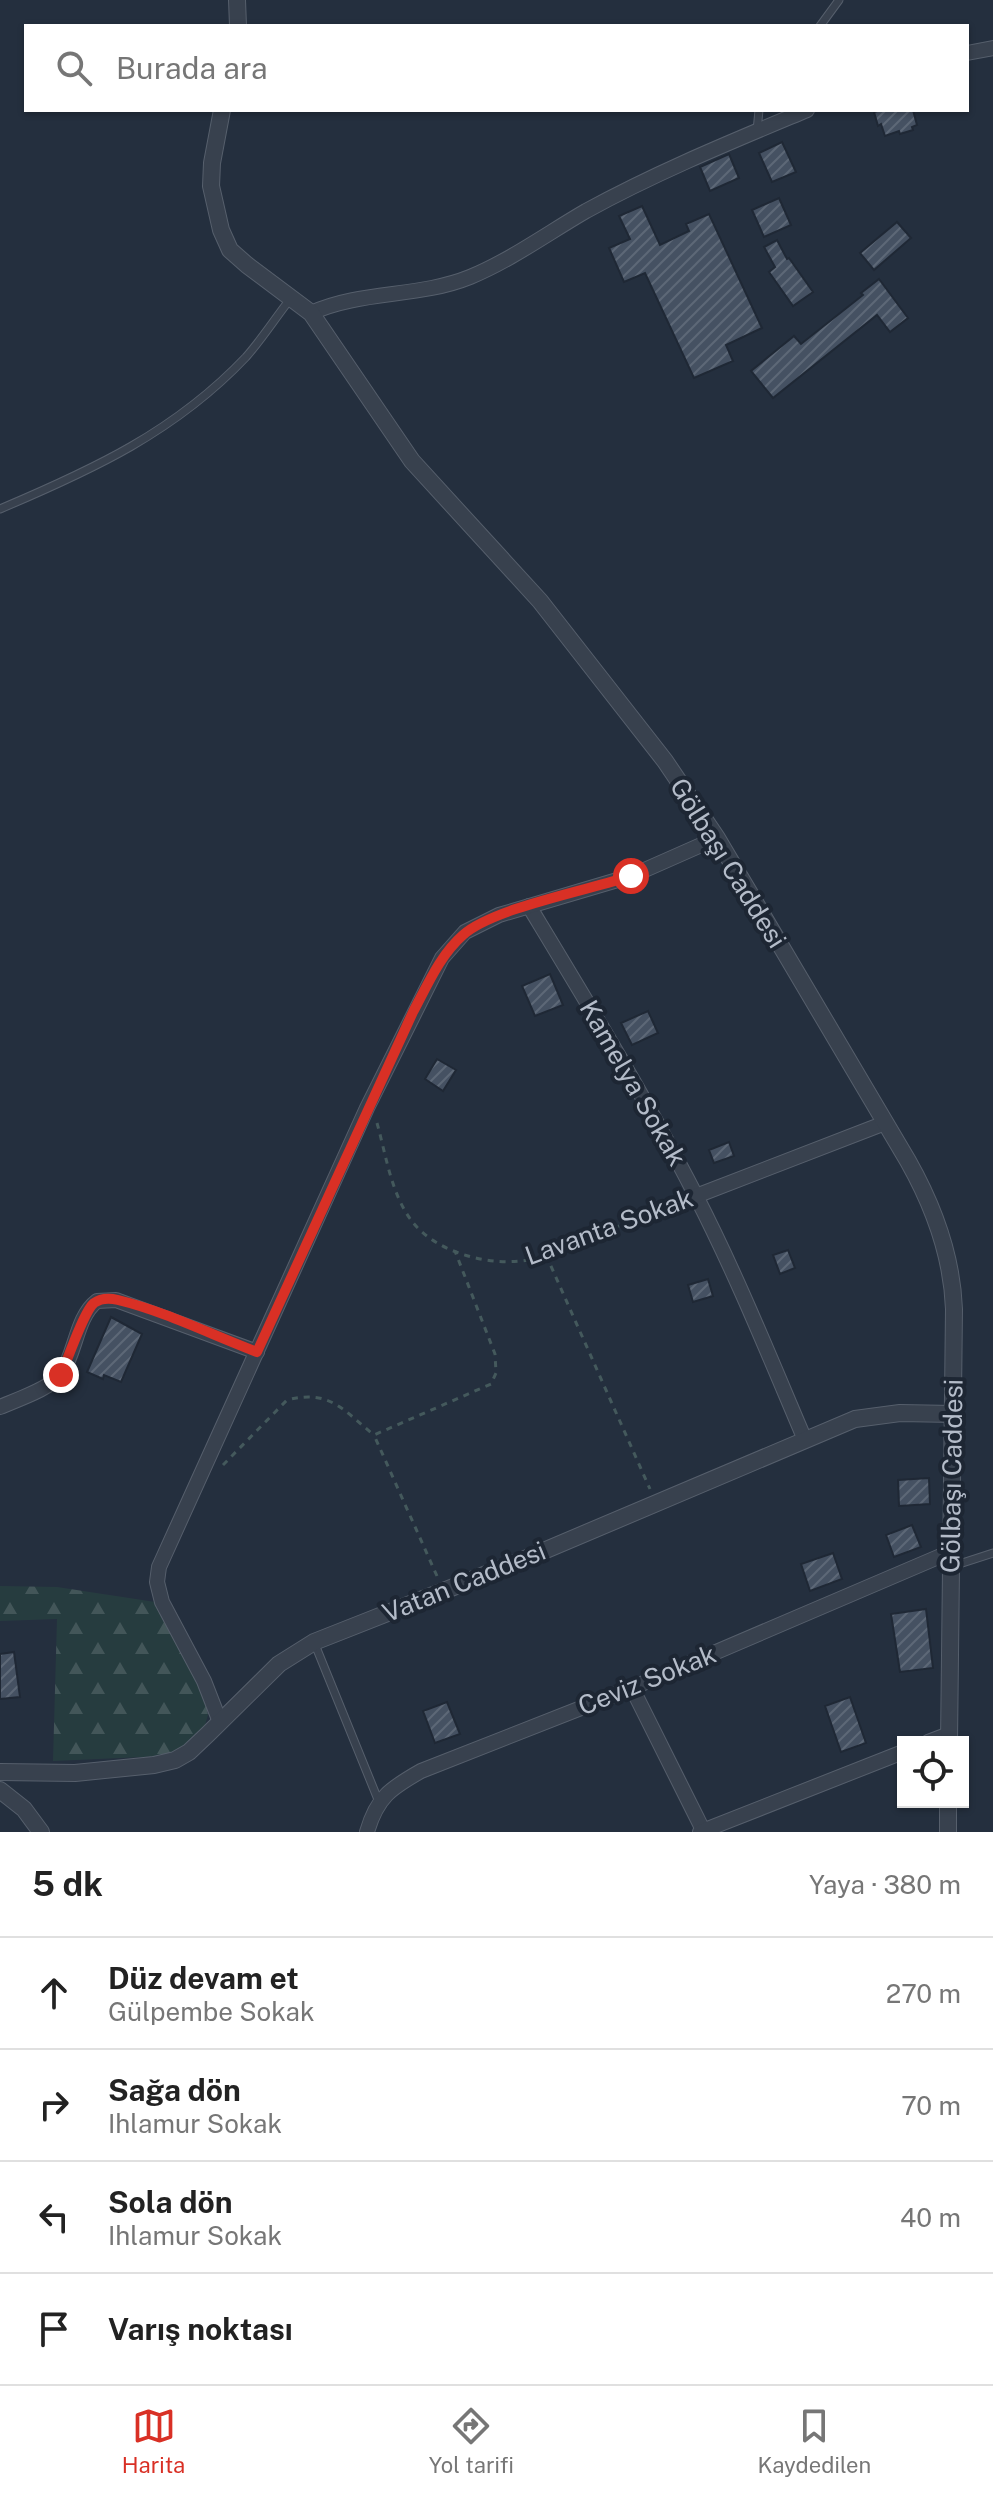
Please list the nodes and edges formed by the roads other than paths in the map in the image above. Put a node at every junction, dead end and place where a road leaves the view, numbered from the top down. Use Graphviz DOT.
graph roads {
  1 [pos="237,0"];
  2 [pos="839,0"];
  3 [pos="238,24"];
  4 [pos="821,24"];
  5 [pos="993,48"];
  6 [pos="969,53"];
  7 [pos="222,112"];
  8 [pos="759,112"];
  9 [pos="802,112"];
  10 [pos="757,131"];
  11 [pos="291,298"];
  12 [pos="311,313"];
  13 [pos="0,509"];
  14 [pos="717,838"];
  15 [pos="529,906"];
  16 [pos="885,1123"];
  17 [pos="696,1196"];
  18 [pos="257,1352"];
  19 [pos="0,1407"];
  20 [pos="953,1414"];
  21 [pos="805,1440"];
  22 [pos="993,1553"];
  23 [pos="950,1559"];
  24 [pos="314,1642"];
  25 [pos="632,1688"];
  26 [pos="220,1722"];
  27 [pos="949,1736"];
  28 [pos="897,1754"];
  29 [pos="0,1772"];
  30 [pos="0,1790"];
  31 [pos="379,1802"];
  32 [pos="948,1808"];
  33 [pos="702,1831"];
  34 [pos="41,1832"];
  35 [pos="367,1832"];
  36 [pos="948,1832"];
  1 -- 3 [label="street"];
  2 -- 4 [label="lane"];
  5 -- 6 [label="street"];
  7 -- 11 [label="street, Gölbaşı Caddesi"];
  8 -- 10 [label="lane"];
  9 -- 10 [label="street"];
  10 -- 12 [label="street"];
  11 -- 12 [label="street, Gölbaşı Caddesi"];
  11 -- 13 [label="lane"];
  12 -- 14 [label="street, Gölbaşı Caddesi"];
  14 -- 15 [label="street"];
  14 -- 16 [label="street, Gölbaşı Caddesi"];
  15 -- 17 [label="street, Kamelya Sokak"];
  15 -- 18 [label="street"];
  16 -- 17 [label="street, Lavanta Sokak"];
  16 -- 20 [label="street, Gölbaşı Caddesi"];
  17 -- 21 [label="street, Kamelya Sokak"];
  18 -- 19 [label="street"];
  18 -- 26 [label="street"];
  20 -- 21 [label="street, Vatan Caddesi"];
  20 -- 23 [label="street, Gölbaşı Caddesi"];
  21 -- 24 [label="street, Vatan Caddesi"];
  22 -- 23 [label="lane"];
  23 -- 25 [label="street, Ceviz Sokak"];
  23 -- 27 [label="street, Gölbaşı Caddesi"];
  24 -- 26 [label="street, Vatan Caddesi"];
  24 -- 31 [label="lane"];
  25 -- 31 [label="street, Ceviz Sokak"];
  25 -- 33 [label="street"];
  26 -- 29 [label="street, Vatan Caddesi"];
  28 -- 33 [label="street"];
  30 -- 34 [label="street"];
  31 -- 35 [label="street, Ceviz Sokak"];
  32 -- 36 [label="street"];
}
